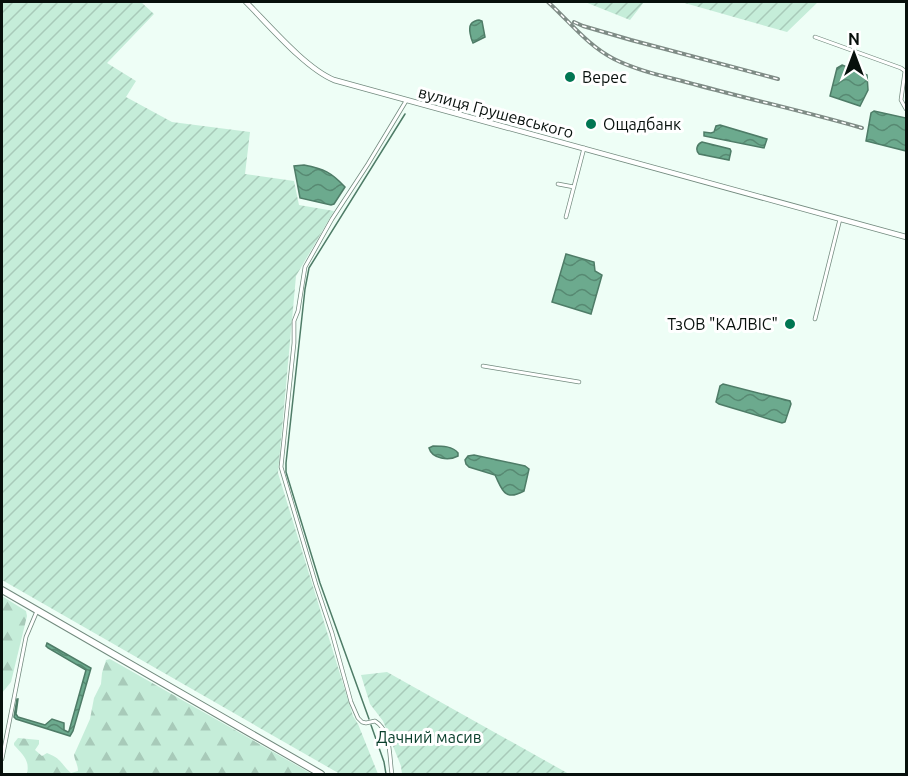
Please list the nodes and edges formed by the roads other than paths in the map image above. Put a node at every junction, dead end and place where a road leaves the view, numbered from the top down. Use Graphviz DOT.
graph roads {
  1 [pos="246,2"];
  2 [pos="815,37"];
  3 [pos="406,101"];
  4 [pos="906,109"];
  5 [pos="584,148"];
  6 [pos="558,184"];
  7 [pos="574,188"];
  8 [pos="566,217"];
  9 [pos="840,219"];
  10 [pos="906,237"];
  11 [pos="815,319"];
  12 [pos="483,366"];
  13 [pos="579,382"];
  14 [pos="2,590"];
  15 [pos="37,611"];
  16 [pos="2,759"];
  17 [pos="321,774"];
  18 [pos="393,774"];
  1 -- 3 [label="street, вулиця Грушевського"];
  2 -- 4 [label="street"];
  3 -- 5 [label="street, вулиця Грушевського"];
  3 -- 18 [label="street"];
  5 -- 7 [label="street"];
  5 -- 9 [label="street, вулиця Грушевського"];
  6 -- 7 [label="street"];
  7 -- 8 [label="street"];
  9 -- 10 [label="street, вулиця Грушевського"];
  9 -- 11 [label="street"];
  12 -- 13 [label="street"];
  14 -- 15 [label="highway"];
  15 -- 16 [label="street"];
  15 -- 17 [label="highway"];
}
